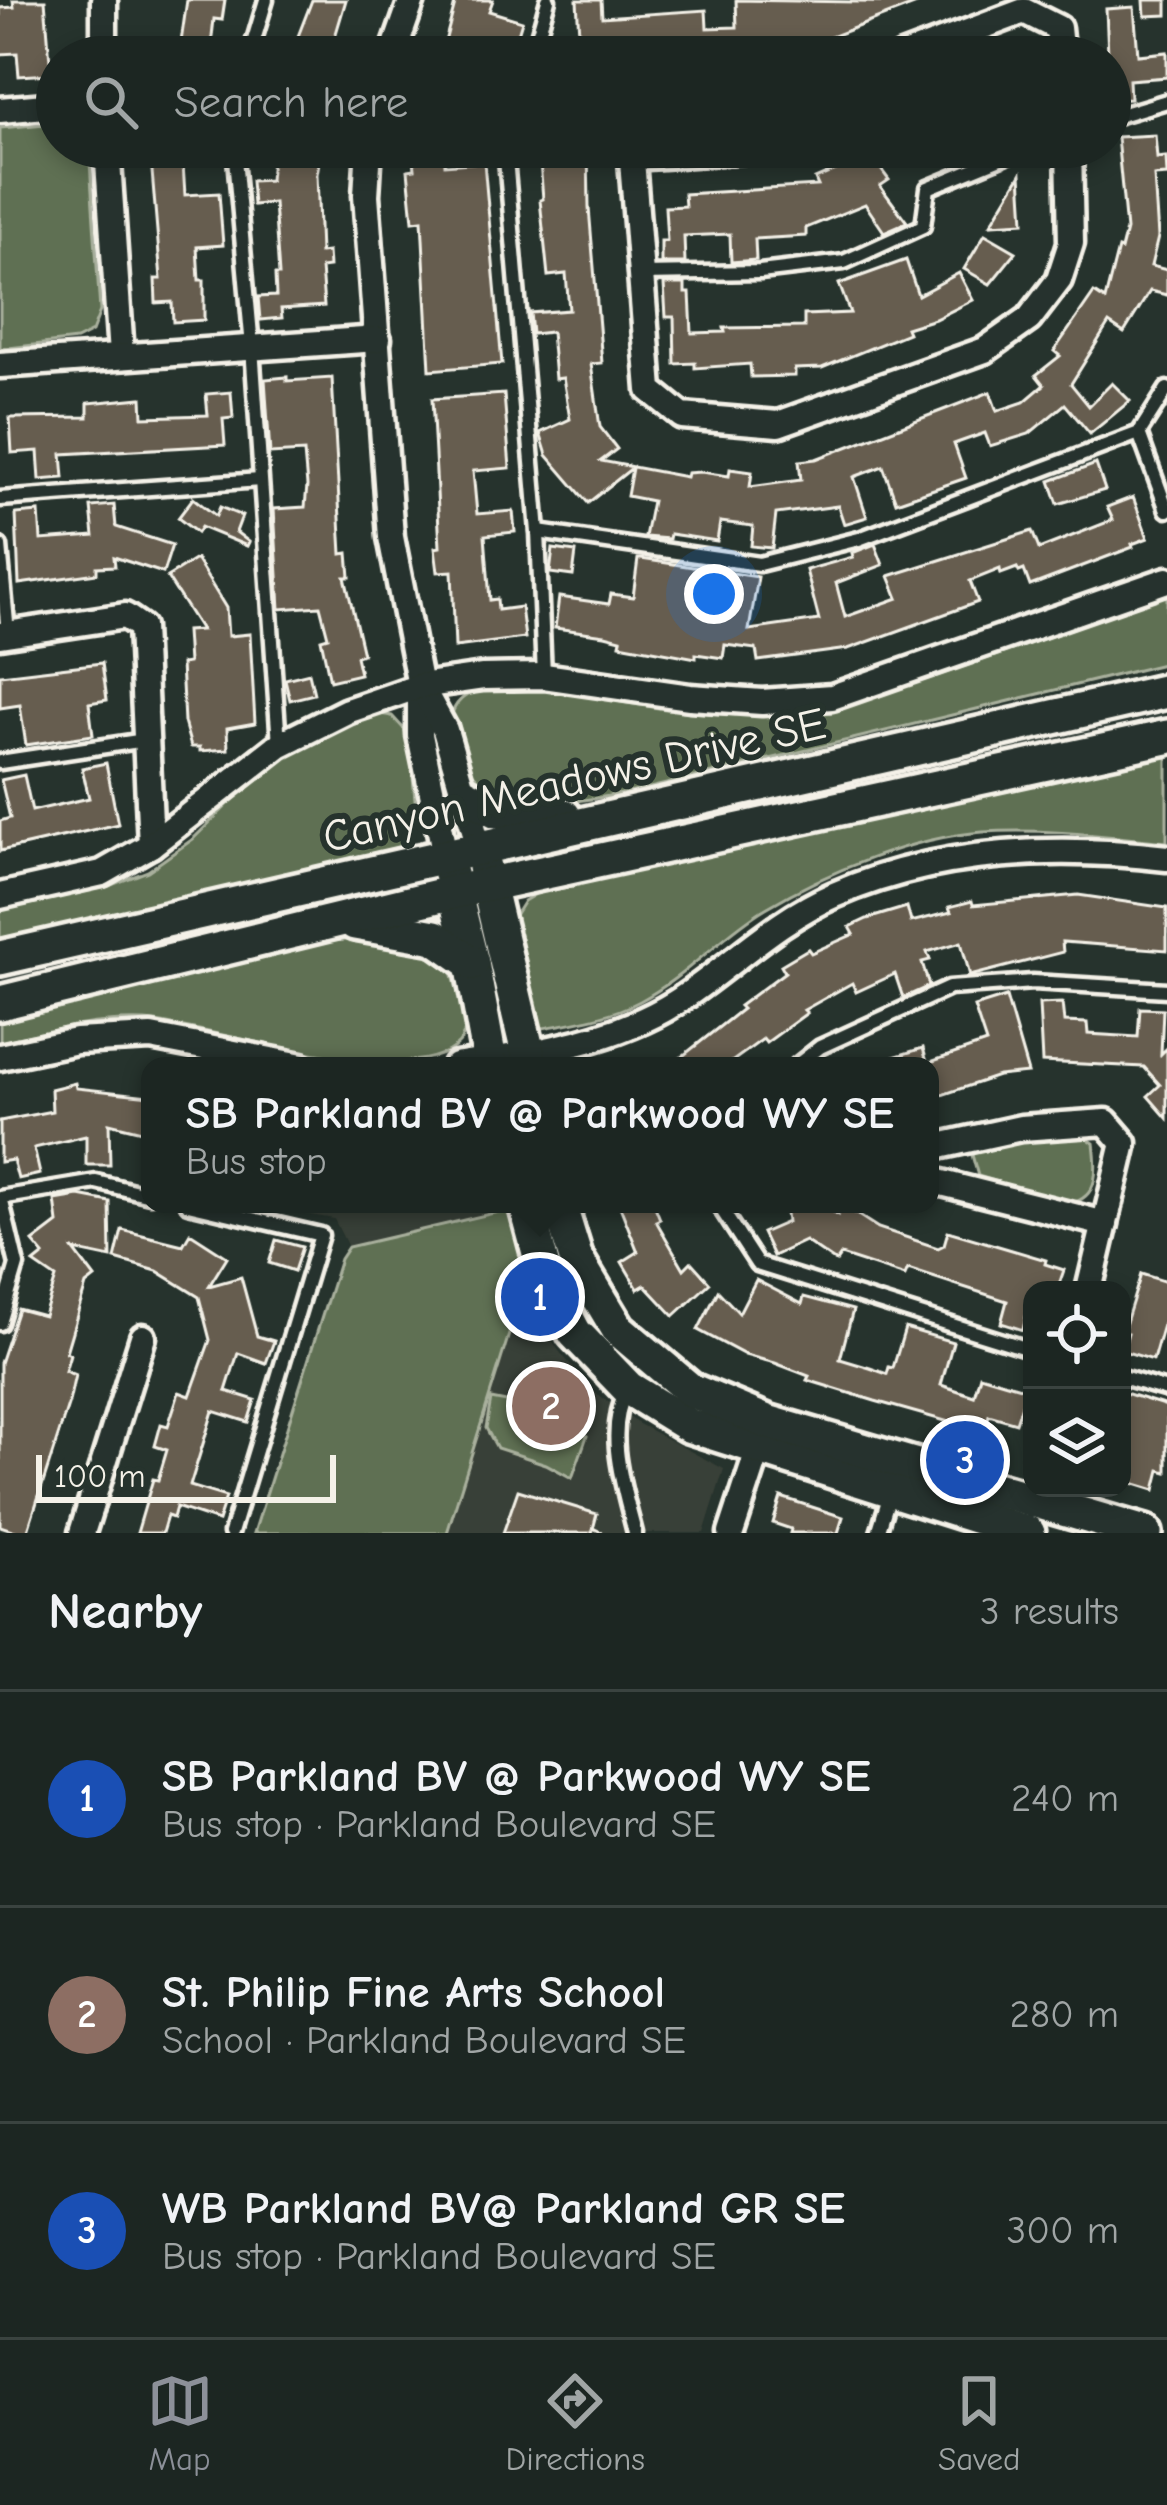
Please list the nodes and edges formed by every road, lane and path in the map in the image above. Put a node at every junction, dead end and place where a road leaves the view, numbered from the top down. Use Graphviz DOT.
graph roads {
  1 [pos="104,0"];
  2 [pos="266,0"];
  3 [pos="412,0"];
  4 [pos="548,0"];
  5 [pos="104,36"];
  6 [pos="255,36"];
  7 [pos="399,36"];
  8 [pos="538,36"];
  9 [pos="958,36"];
  10 [pos="1059,36"];
  11 [pos="1167,101"];
  12 [pos="36,107"];
  13 [pos="0,110"];
  14 [pos="1131,112"];
  15 [pos="108,168"];
  16 [pos="236,168"];
  17 [pos="368,168"];
  18 [pos="507,168"];
  19 [pos="633,168"];
  20 [pos="976,168"];
  21 [pos="1069,168"];
  22 [pos="641,274"];
  23 [pos="378,339"];
  24 [pos="252,347"];
  25 [pos="121,355"];
  26 [pos="0,365"];
  27 [pos="1167,389"];
  28 [pos="1139,433"];
  29 [pos="260,480"];
  30 [pos="0,499"];
  31 [pos="1167,510"];
  32 [pos="538,532"];
  33 [pos="0,546"];
  34 [pos="1167,580"];
  35 [pos="4,635"];
  36 [pos="544,676"];
  37 [pos="421,686"];
  38 [pos="1167,691"];
  39 [pos="1167,737"];
  40 [pos="146,740"];
  41 [pos="279,745"];
  42 [pos="0,762"];
  43 [pos="464,794"];
  44 [pos="638,813"];
  45 [pos="152,845"];
  46 [pos="479,848"];
  47 [pos="445,855"];
  48 [pos="1167,857"];
  49 [pos="489,885"];
  50 [pos="454,892"];
  51 [pos="0,896"];
  52 [pos="342,920"];
  53 [pos="0,958"];
  54 [pos="472,963"];
  55 [pos="1167,990"];
  56 [pos="0,1003"];
  57 [pos="0,1057"];
  58 [pos="255,1057"];
  59 [pos="479,1057"];
  60 [pos="529,1057"];
  61 [pos="535,1057"];
  62 [pos="807,1057"];
  63 [pos="939,1146"];
  64 [pos="939,1182"];
  65 [pos="141,1193"];
  66 [pos="1,1198"];
  67 [pos="227,1213"];
  68 [pos="528,1213"];
  69 [pos="562,1213"];
  70 [pos="724,1213"];
  71 [pos="1105,1225"];
  72 [pos="1091,1281"];
  73 [pos="0,1323"];
  74 [pos="143,1337"];
  75 [pos="1023,1348"];
  76 [pos="653,1360"];
  77 [pos="1131,1380"];
  78 [pos="628,1388"];
  79 [pos="1167,1390"];
  80 [pos="763,1435"];
  81 [pos="1023,1487"];
  82 [pos="891,1490"];
  83 [pos="1052,1497"];
  84 [pos="593,1528"];
  85 [pos="82,1533"];
  86 [pos="231,1533"];
  87 [pos="603,1533"];
  88 [pos="635,1533"];
  89 [pos="731,1533"];
  90 [pos="878,1533"];
  91 [pos="1028,1533"];
  92 [pos="1145,1533"];
  1 -- 5 [label="street"];
  2 -- 6 [label="lane"];
  3 -- 7 [label="street"];
  4 -- 8 [label="lane"];
  9 -- 10 [label="street"];
  11 -- 14 [label="lane"];
  12 -- 13 [label="street"];
  15 -- 25 [label="street"];
  16 -- 24 [label="lane"];
  17 -- 23 [label="street"];
  18 -- 32 [label="lane"];
  19 -- 22 [label="street"];
  20 -- 22 [label="lane"];
  21 -- 22 [label="street"];
  23 -- 24 [label="street"];
  23 -- 37 [label="street"];
  24 -- 25 [label="street"];
  24 -- 29 [label="lane"];
  25 -- 26 [label="street"];
  27 -- 28 [label="lane"];
  28 -- 31 [label="lane"];
  28 -- 32 [label="lane"];
  29 -- 30 [label="lane"];
  29 -- 41 [label="lane"];
  32 -- 36 [label="lane"];
  33 -- 35 [label="lane"];
  34 -- 36 [label="street"];
  35 -- 40 [label="street"];
  36 -- 37 [label="street"];
  37 -- 41 [label="street"];
  37 -- 43 [label="street"];
  37 -- 47 [label="street"];
  38 -- 44 [label="main road, Canyon Meadows Drive SE"];
  39 -- 49 [label="main road, Canyon Meadows Drive SE"];
  40 -- 42 [label="lane"];
  40 -- 45 [label="street"];
  41 -- 45 [label="street"];
  43 -- 44 [label="main road"];
  43 -- 46 [label="street"];
  44 -- 46 [label="main road, Canyon Meadows Drive SE"];
  45 -- 51 [label="street"];
  46 -- 47 [label="main road, Canyon Meadows Drive SE"];
  46 -- 49 [label="main road"];
  47 -- 50 [label="main road"];
  47 -- 53 [label="main road, Canyon Meadows Drive SE"];
  48 -- 61 [label="street"];
  49 -- 50 [label="main road, Canyon Meadows Drive SE"];
  49 -- 60 [label="main road"];
  50 -- 52 [label="main road, Canyon Meadows Drive SE"];
  50 -- 54 [label="main road"];
  52 -- 54 [label="main road"];
  52 -- 56 [label="main road, Canyon Meadows Drive SE"];
  54 -- 59 [label="main road"];
  55 -- 62 [label="lane"];
  57 -- 58 [label="street"];
  63 -- 71 [label="street"];
  64 -- 71 [label="street"];
  65 -- 66 [label="lane"];
  66 -- 73 [label="lane"];
  67 -- 86 [label="lane"];
  68 -- 78 [label="main road"];
  69 -- 76 [label="main road"];
  70 -- 75 [label="lane"];
  71 -- 72 [label="street"];
  74 -- 85 [label="street"];
  76 -- 78 [label="main road"];
  76 -- 80 [label="main road"];
  77 -- 79 [label="lane"];
  78 -- 80 [label="main road"];
  78 -- 88 [label="lane"];
  80 -- 81 [label="main road"];
  80 -- 82 [label="main road"];
  80 -- 89 [label="street"];
  82 -- 90 [label="lane"];
  82 -- 91 [label="main road"];
  83 -- 92 [label="main road"];
  84 -- 87 [label="path"];
}
